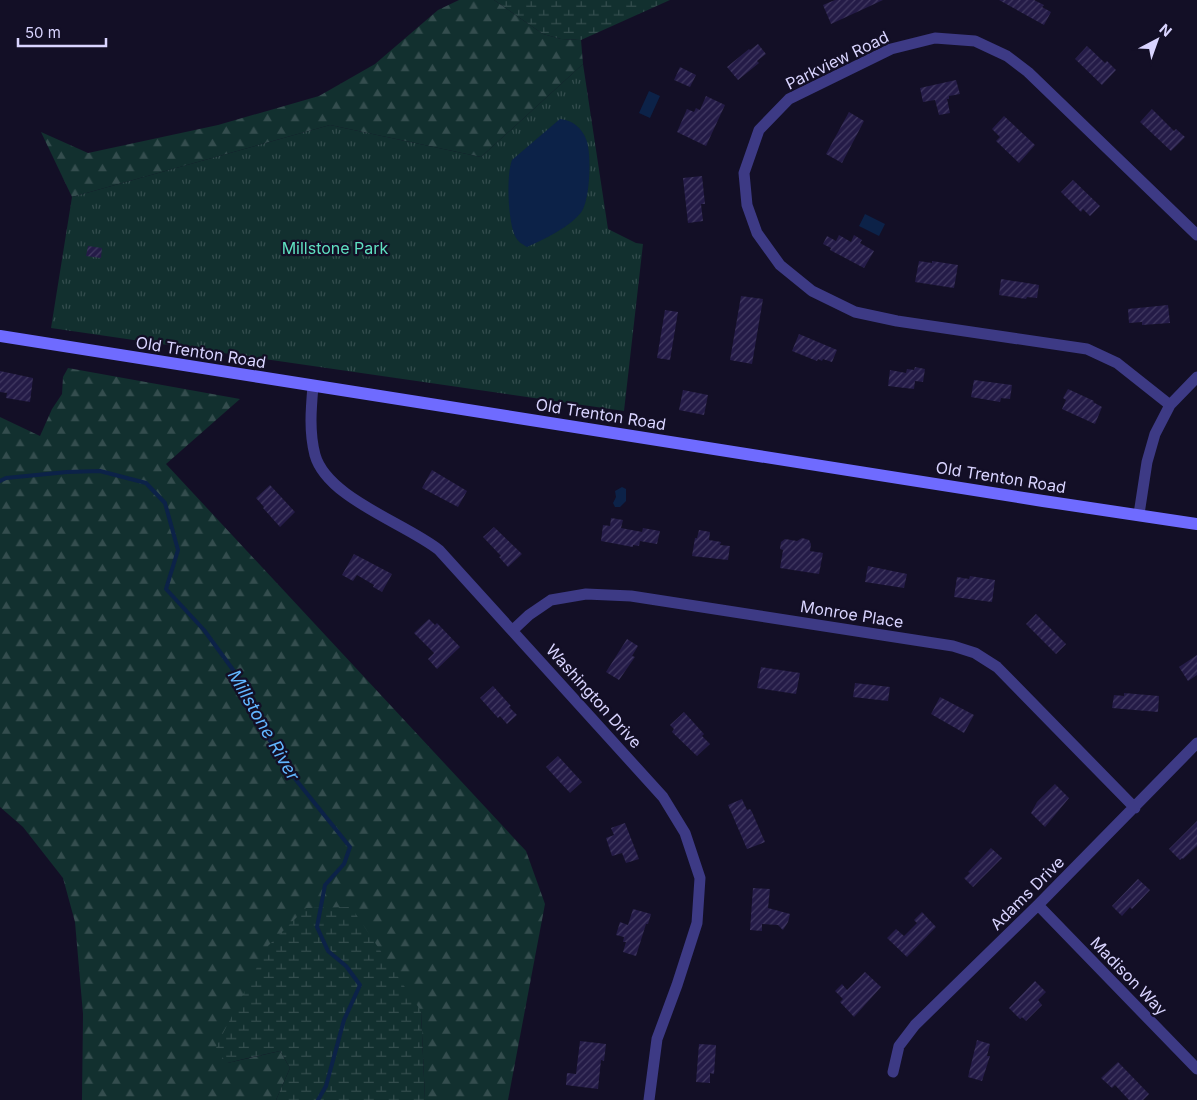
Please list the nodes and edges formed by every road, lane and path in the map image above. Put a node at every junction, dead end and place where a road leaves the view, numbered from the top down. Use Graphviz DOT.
graph roads {
  1 [pos="1197,235"];
  2 [pos="0,336"];
  3 [pos="1197,377"];
  4 [pos="313,386"];
  5 [pos="1170,405"];
  6 [pos="1139,514"];
  7 [pos="1197,524"];
  8 [pos="513,630"];
  9 [pos="1197,743"];
  10 [pos="1134,808"];
  11 [pos="1038,905"];
  12 [pos="1197,1069"];
  13 [pos="893,1072"];
  14 [pos="649,1100"];
  1 -- 5 [label="street, Parkview Road"];
  2 -- 4 [label="main road, Old Trenton Road"];
  3 -- 5 [label="street"];
  4 -- 6 [label="main road, Old Trenton Road"];
  4 -- 8 [label="street, Washington Drive"];
  5 -- 6 [label="street"];
  6 -- 7 [label="main road, Old Trenton Road"];
  8 -- 10 [label="street, Monroe Place"];
  8 -- 14 [label="street, Washington Drive"];
  9 -- 10 [label="street, Adams Drive"];
  10 -- 11 [label="street, Adams Drive"];
  11 -- 12 [label="street, Madison Way"];
  11 -- 13 [label="street, Adams Drive"];
}
